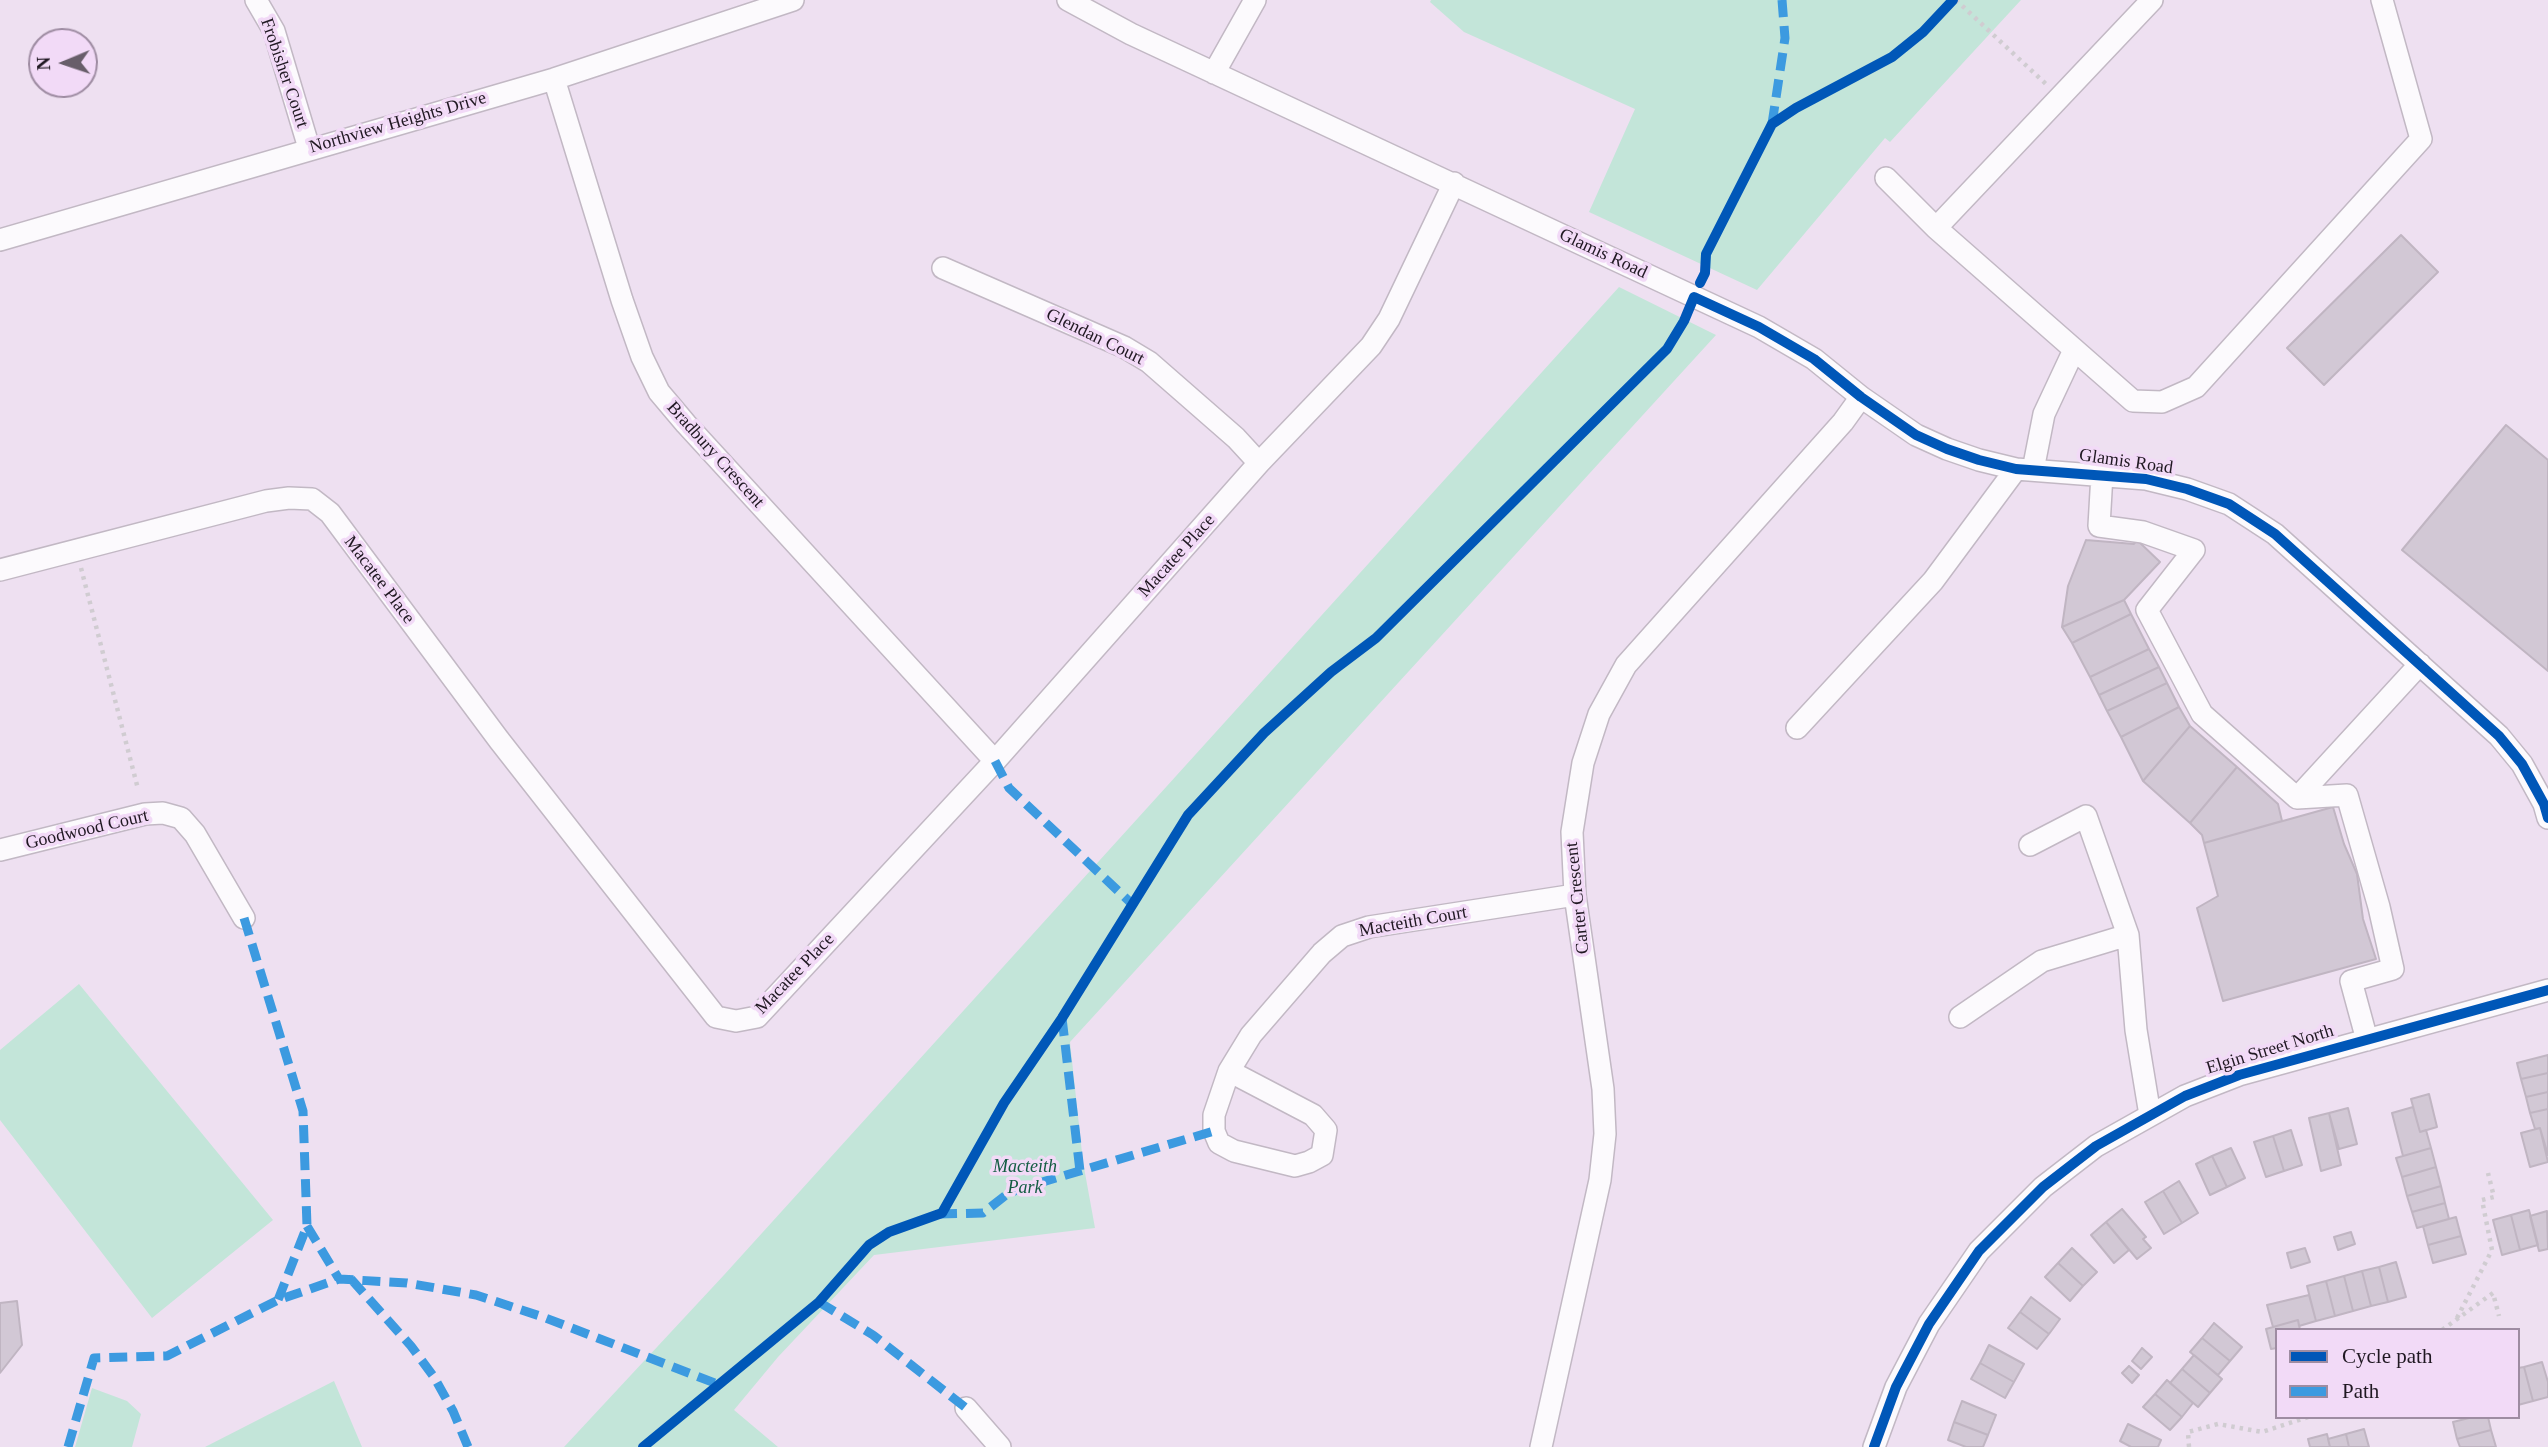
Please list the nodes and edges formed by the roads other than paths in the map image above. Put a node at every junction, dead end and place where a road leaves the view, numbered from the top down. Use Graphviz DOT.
graph roads {
  1 [pos="256,0"];
  2 [pos="793,0"];
  3 [pos="1068,0"];
  4 [pos="1255,0"];
  5 [pos="2152,0"];
  6 [pos="2382,0"];
  7 [pos="1214,73"];
  8 [pos="554,79"];
  9 [pos="309,148"];
  10 [pos="1885,178"];
  11 [pos="1454,183"];
  12 [pos="1936,228"];
  13 [pos="0,240"];
  14 [pos="943,268"];
  15 [pos="2074,350"];
  16 [pos="1861,397"];
  17 [pos="1259,463"];
  18 [pos="2024,469"];
  19 [pos="2102,474"];
  20 [pos="0,570"];
  21 [pos="2420,664"];
  22 [pos="1797,728"];
  23 [pos="995,761"];
  24 [pos="2297,798"];
  25 [pos="2548,818"];
  26 [pos="2030,845"];
  27 [pos="0,850"];
  28 [pos="1575,895"];
  29 [pos="244,918"];
  30 [pos="2128,935"];
  31 [pos="2548,990"];
  32 [pos="1960,1017"];
  33 [pos="2367,1040"];
  34 [pos="1229,1071"];
  35 [pos="2150,1115"];
  36 [pos="966,1408"];
  37 [pos="1000,1447"];
  38 [pos="1541,1447"];
  39 [pos="1874,1447"];
  1 -- 9 [label="street, Frobisher Court"];
  2 -- 8 [label="street, Northview Heights Drive"];
  3 -- 7 [label="street, Glamis Road"];
  4 -- 7 [label="street"];
  5 -- 12 [label="street"];
  6 -- 15 [label="street"];
  7 -- 11 [label="street, Glamis Road"];
  8 -- 9 [label="street, Northview Heights Drive"];
  8 -- 23 [label="street, Bradbury Crescent"];
  9 -- 13 [label="street, Northview Heights Drive"];
  10 -- 12 [label="street"];
  11 -- 16 [label="street, Glamis Road"];
  11 -- 17 [label="street, Macatee Place"];
  12 -- 15 [label="street"];
  14 -- 17 [label="street, Glendan Court"];
  15 -- 18 [label="street"];
  16 -- 18 [label="street, Glamis Road"];
  16 -- 28 [label="street, Carter Crescent"];
  17 -- 23 [label="street, Macatee Place"];
  18 -- 19 [label="street, Glamis Road"];
  18 -- 22 [label="street"];
  19 -- 21 [label="street, Glamis Road"];
  19 -- 24 [label="street"];
  20 -- 23 [label="street, Macatee Place"];
  21 -- 24 [label="street"];
  21 -- 25 [label="street, Glamis Road"];
  24 -- 33 [label="street"];
  26 -- 30 [label="street"];
  27 -- 29 [label="street, Goodwood Court"];
  28 -- 34 [label="street, Macteith Court"];
  28 -- 38 [label="street, Carter Crescent"];
  30 -- 32 [label="street"];
  30 -- 35 [label="street"];
  31 -- 33 [label="street, Elgin Street North"];
  33 -- 35 [label="street, Elgin Street North"];
  34 -- 34 [label="street, Macteith Court"];
  35 -- 39 [label="street, Elgin Street North"];
  36 -- 37 [label="street"];
}
